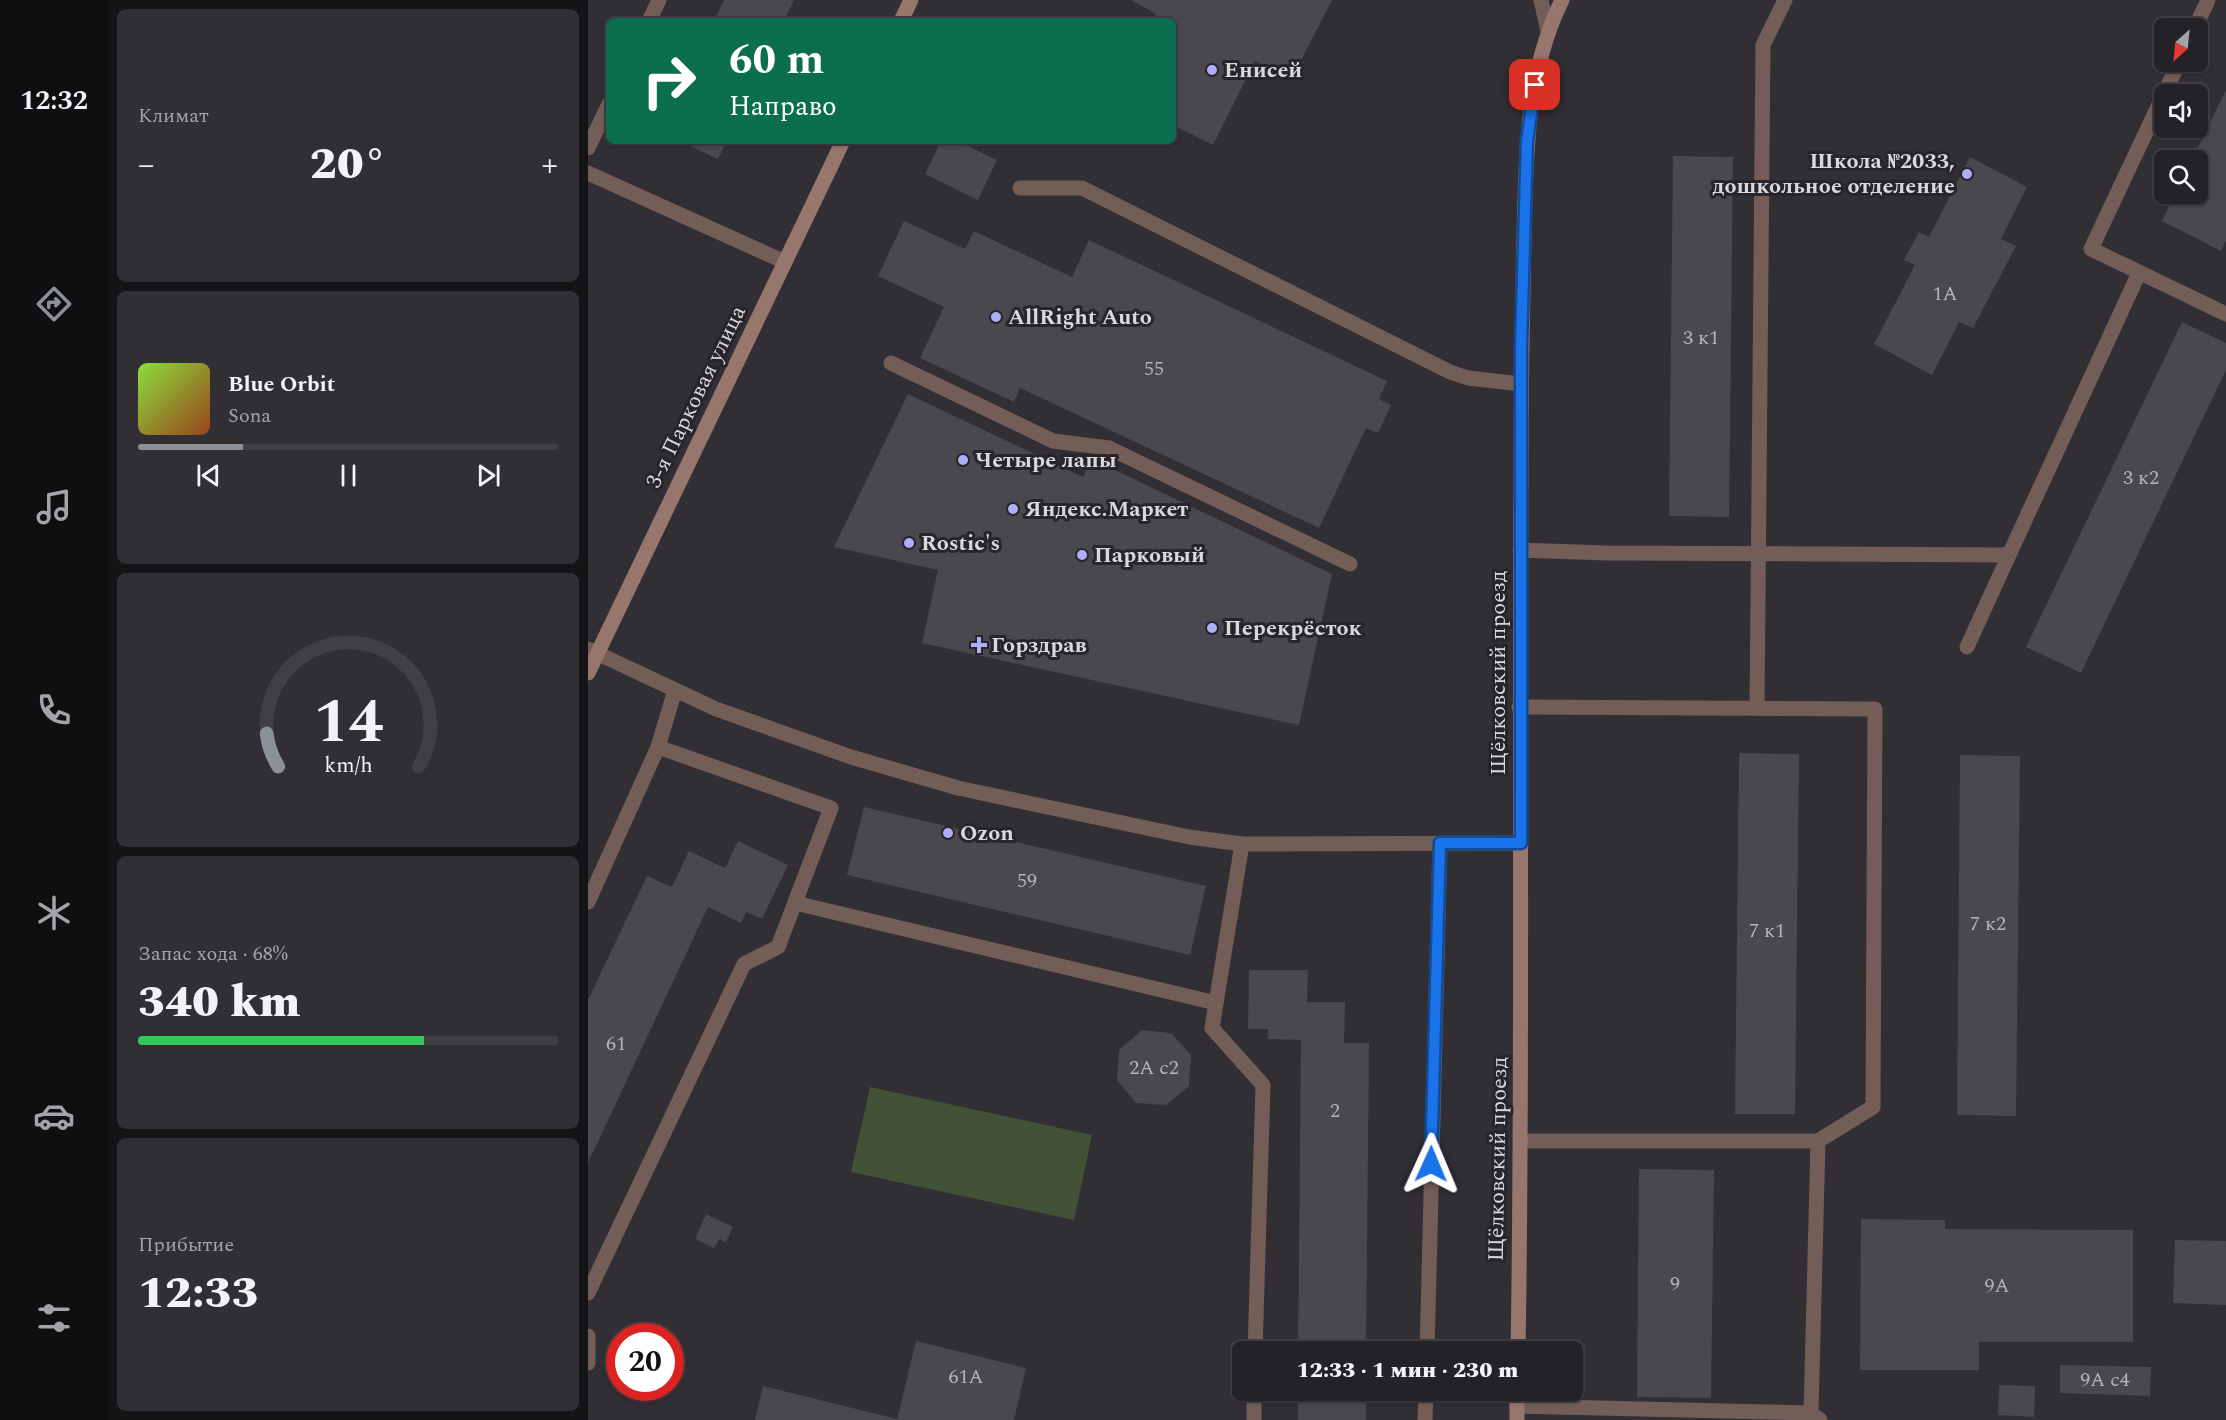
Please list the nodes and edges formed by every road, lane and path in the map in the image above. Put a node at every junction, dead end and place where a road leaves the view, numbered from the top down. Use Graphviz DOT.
graph roads {
  1 [pos="659,0"];
  2 [pos="911,0"];
  3 [pos="1541,0"];
  4 [pos="1562,0"];
  5 [pos="1785,0"];
  6 [pos="2208,0"];
  7 [pos="650,18"];
  8 [pos="902,18"];
  9 [pos="2200,18"];
  10 [pos="1548,31"];
  11 [pos="2174,72"];
  12 [pos="606,110"];
  13 [pos="842,144"];
  14 [pos="588,148"];
  15 [pos="588,173"];
  16 [pos="1020,188"];
  17 [pos="785,262"];
  18 [pos="2139,273"];
  19 [pos="2226,314"];
  20 [pos="891,363"];
  21 [pos="1521,384"];
  22 [pos="1520,550"];
  23 [pos="1757,554"];
  24 [pos="2009,555"];
  25 [pos="1350,564"];
  26 [pos="1967,647"];
  27 [pos="593,652"];
  28 [pos="588,673"];
  29 [pos="675,690"];
  30 [pos="1520,707"];
  31 [pos="1757,708"];
  32 [pos="658,747"];
  33 [pos="1440,843"];
  34 [pos="1521,843"];
  35 [pos="1242,844"];
  36 [pos="588,902"];
  37 [pos="795,903"];
  38 [pos="1216,1003"];
  39 [pos="1522,1141"];
  40 [pos="1818,1141"];
  41 [pos="588,1293"];
  42 [pos="588,1336"];
  43 [pos="1255,1341"];
  44 [pos="1427,1341"];
  45 [pos="1518,1341"];
  46 [pos="588,1363"];
  47 [pos="1254,1401"];
  48 [pos="1426,1401"];
  49 [pos="1517,1413"];
  50 [pos="1816,1416"];
  51 [pos="1254,1420"];
  52 [pos="1425,1420"];
  1 -- 7 [label="street"];
  2 -- 8 [label="street"];
  3 -- 10 [label="street"];
  4 -- 10 [label="street, Щёлковский проезд"];
  5 -- 23 [label="street"];
  6 -- 9 [label="street"];
  10 -- 21 [label="street, Щёлковский проезд"];
  11 -- 18 [label="street"];
  12 -- 14 [label="street"];
  13 -- 17 [label="street, 3-я Парковая улица"];
  15 -- 17 [label="street"];
  16 -- 21 [label="street"];
  17 -- 27 [label="street, 3-я Парковая улица"];
  18 -- 19 [label="street"];
  18 -- 24 [label="street"];
  20 -- 25 [label="street"];
  21 -- 22 [label="street, Щёлковский проезд"];
  22 -- 23 [label="street"];
  22 -- 30 [label="street, Щёлковский проезд"];
  23 -- 24 [label="street"];
  23 -- 31 [label="street"];
  24 -- 26 [label="street"];
  27 -- 28 [label="street, 3-я Парковая улица"];
  27 -- 29 [label="street"];
  29 -- 32 [label="street"];
  29 -- 35 [label="street"];
  30 -- 31 [label="street"];
  30 -- 34 [label="street, Щёлковский проезд"];
  31 -- 40 [label="street"];
  32 -- 36 [label="street"];
  32 -- 37 [label="street"];
  33 -- 34 [label="street"];
  33 -- 35 [label="street"];
  33 -- 44 [label="street"];
  34 -- 39 [label="street, Щёлковский проезд"];
  35 -- 38 [label="street"];
  37 -- 38 [label="street"];
  37 -- 41 [label="street"];
  38 -- 43 [label="street"];
  39 -- 40 [label="street"];
  39 -- 45 [label="street, Щёлковский проезд"];
  40 -- 50 [label="street"];
  42 -- 46 [label="street"];
  47 -- 51 [label="street"];
  48 -- 52 [label="street"];
  49 -- 50 [label="street"];
}
